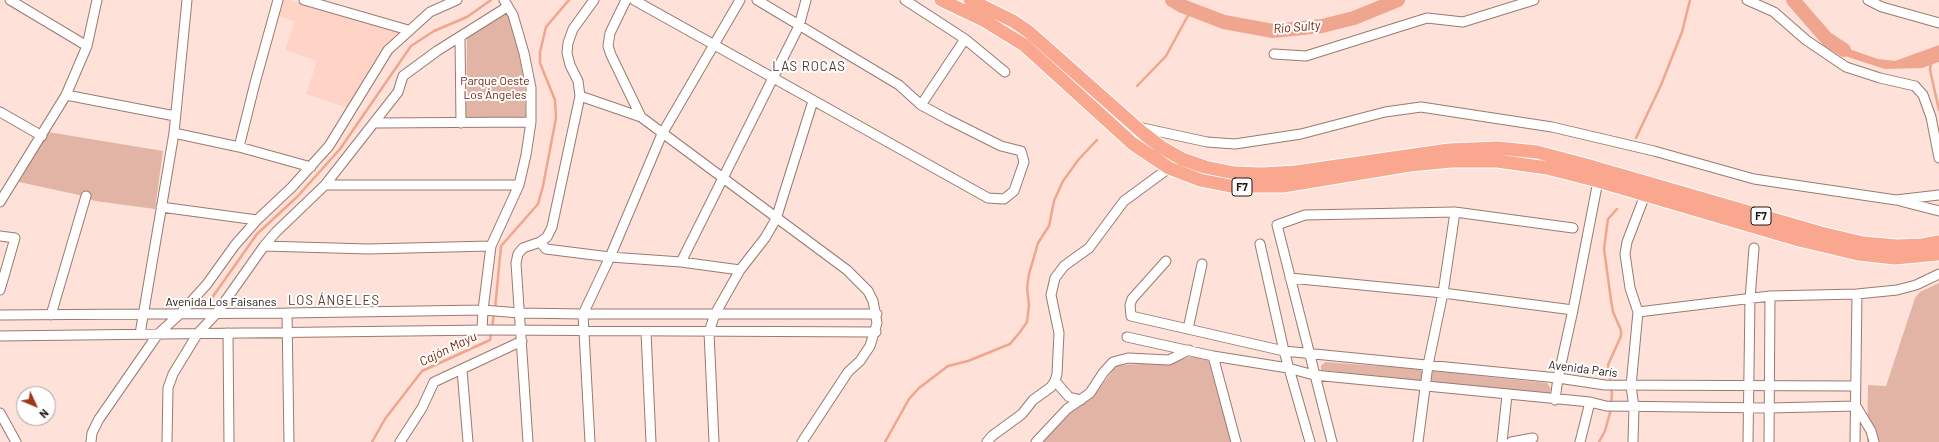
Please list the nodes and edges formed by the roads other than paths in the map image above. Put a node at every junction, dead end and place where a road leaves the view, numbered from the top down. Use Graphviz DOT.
graph roads {
  1 [pos="10,0"];
  2 [pos="97,0"];
  3 [pos="187,0"];
  4 [pos="278,0"];
  5 [pos="304,0"];
  6 [pos="457,0"];
  7 [pos="594,0"];
  8 [pos="626,0"];
  9 [pos="634,0"];
  10 [pos="740,0"];
  11 [pos="757,0"];
  12 [pos="806,0"];
  13 [pos="905,0"];
  14 [pos="942,0"];
  15 [pos="970,0"];
  16 [pos="1534,0"];
  17 [pos="1747,0"];
  18 [pos="1868,0"];
  19 [pos="506,3"];
  20 [pos="1939,23"];
  21 [pos="799,26"];
  22 [pos="408,30"];
  23 [pos="460,37"];
  24 [pos="965,39"];
  25 [pos="715,45"];
  26 [pos="87,46"];
  27 [pos="1274,54"];
  28 [pos="1005,72"];
  29 [pos="773,77"];
  30 [pos="66,96"];
  31 [pos="580,96"];
  32 [pos="813,100"];
  33 [pos="921,104"];
  34 [pos="0,112"];
  35 [pos="175,116"];
  36 [pos="642,117"];
  37 [pos="531,122"];
  38 [pos="375,123"];
  39 [pos="461,123"];
  40 [pos="1135,126"];
  41 [pos="174,133"];
  42 [pos="662,134"];
  43 [pos="42,136"];
  44 [pos="239,148"];
  45 [pos="1939,158"];
  46 [pos="311,167"];
  47 [pos="1169,168"];
  48 [pos="722,178"];
  49 [pos="1598,181"];
  50 [pos="519,185"];
  51 [pos="325,186"];
  52 [pos="1644,195"];
  53 [pos="1939,195"];
  54 [pos="86,196"];
  55 [pos="1896,200"];
  56 [pos="0,202"];
  57 [pos="161,207"];
  58 [pos="1939,211"];
  59 [pos="1455,212"];
  60 [pos="776,218"];
  61 [pos="257,220"];
  62 [pos="1573,228"];
  63 [pos="0,236"];
  64 [pos="540,242"];
  65 [pos="1939,242"];
  66 [pos="1260,244"];
  67 [pos="264,246"];
  68 [pos="491,246"];
  69 [pos="1754,248"];
  70 [pos="1939,254"];
  71 [pos="610,258"];
  72 [pos="681,262"];
  73 [pos="1166,262"];
  74 [pos="1202,264"];
  75 [pos="740,270"];
  76 [pos="1939,274"];
  77 [pos="1290,278"];
  78 [pos="0,290"];
  79 [pos="1443,293"];
  80 [pos="1857,294"];
  81 [pos="1770,296"];
  82 [pos="1750,299"];
  83 [pos="491,310"];
  84 [pos="1573,310"];
  85 [pos="1638,312"];
  86 [pos="520,313"];
  87 [pos="143,314"];
  88 [pos="180,314"];
  89 [pos="216,314"];
  90 [pos="287,314"];
  91 [pos="583,314"];
  92 [pos="715,314"];
  93 [pos="876,314"];
  94 [pos="0,315"];
  95 [pos="51,315"];
  96 [pos="1188,329"];
  97 [pos="489,330"];
  98 [pos="521,330"];
  99 [pos="584,331"];
  100 [pos="646,332"];
  101 [pos="709,332"];
  102 [pos="876,332"];
  103 [pos="198,333"];
  104 [pos="288,333"];
  105 [pos="140,334"];
  106 [pos="158,334"];
  107 [pos="228,334"];
  108 [pos="0,336"];
  109 [pos="1127,337"];
  110 [pos="522,342"];
  111 [pos="1189,350"];
  112 [pos="1284,351"];
  113 [pos="1310,355"];
  114 [pos="1213,356"];
  115 [pos="1428,365"];
  116 [pos="1288,368"];
  117 [pos="462,370"];
  118 [pos="1314,375"];
  119 [pos="1558,378"];
  120 [pos="1055,380"];
  121 [pos="1426,386"];
  122 [pos="1631,386"];
  123 [pos="1748,386"];
  124 [pos="1855,386"];
  125 [pos="1769,387"];
  126 [pos="1507,395"];
  127 [pos="1081,400"];
  128 [pos="1555,400"];
  129 [pos="1590,402"];
  130 [pos="1856,406"];
  131 [pos="1634,407"];
  132 [pos="1749,407"];
  133 [pos="1769,408"];
  134 [pos="0,413"];
  135 [pos="1533,438"];
  136 [pos="1039,440"];
  137 [pos="16,442"];
  138 [pos="91,442"];
  139 [pos="167,442"];
  140 [pos="229,442"];
  141 [pos="289,442"];
  142 [pos="400,442"];
  143 [pos="468,442"];
  144 [pos="528,442"];
  145 [pos="590,442"];
  146 [pos="651,442"];
  147 [pos="714,442"];
  148 [pos="802,442"];
  149 [pos="987,442"];
  150 [pos="1028,442"];
  151 [pos="1236,442"];
  152 [pos="1310,442"];
  153 [pos="1332,442"];
  154 [pos="1418,442"];
  155 [pos="1502,442"];
  156 [pos="1511,442"];
  157 [pos="1580,442"];
  158 [pos="1633,442"];
  159 [pos="1748,442"];
  160 [pos="1769,442"];
  161 [pos="1855,442"];
  162 [pos="1874,442"];
  1 -- 26 [label="street"];
  2 -- 26 [label="street"];
  3 -- 35 [label="street"];
  4 -- 44 [label="street"];
  5 -- 22 [label="street"];
  6 -- 22 [label="street"];
  7 -- 31 [label="street"];
  8 -- 36 [label="street"];
  9 -- 25 [label="street"];
  10 -- 25 [label="street"];
  11 -- 21 [label="street"];
  12 -- 21 [label="street"];
  13 -- 24 [label="street"];
  14 -- 47 [label="highway, F7"];
  15 -- 40 [label="highway, F7"];
  16 -- 27 [label="street"];
  17 -- 45 [label="street"];
  18 -- 20 [label="street"];
  19 -- 23 [label="street"];
  19 -- 37 [label="street"];
  21 -- 29 [label="street"];
  21 -- 33 [label="street"];
  22 -- 46 [label="street"];
  23 -- 38 [label="street"];
  23 -- 39 [label="street"];
  24 -- 28 [label="street"];
  24 -- 33 [label="street"];
  25 -- 29 [label="street"];
  25 -- 42 [label="street"];
  26 -- 30 [label="street"];
  29 -- 32 [label="street"];
  29 -- 48 [label="street"];
  30 -- 35 [label="street"];
  30 -- 43 [label="street"];
  31 -- 36 [label="street"];
  31 -- 64 [label="street"];
  32 -- 33 [label="street"];
  32 -- 60 [label="street"];
  34 -- 43 [label="street"];
  35 -- 41 [label="street"];
  36 -- 42 [label="street"];
  37 -- 39 [label="street"];
  37 -- 50 [label="street"];
  38 -- 39 [label="street"];
  38 -- 51 [label="street"];
  40 -- 55 [label="street"];
  40 -- 65 [label="highway, F7"];
  41 -- 44 [label="street"];
  41 -- 57 [label="street"];
  42 -- 48 [label="street"];
  42 -- 71 [label="street"];
  43 -- 56 [label="street"];
  44 -- 46 [label="street"];
  46 -- 61 [label="street"];
  47 -- 49 [label="highway, F7"];
  47 -- 120 [label="street"];
  48 -- 60 [label="street"];
  48 -- 72 [label="street"];
  49 -- 52 [label="highway, F7"];
  49 -- 84 [label="street"];
  50 -- 51 [label="street"];
  50 -- 68 [label="street"];
  51 -- 67 [label="street"];
  52 -- 70 [label="highway, F7"];
  52 -- 85 [label="street"];
  53 -- 55 [label="street"];
  54 -- 95 [label="street"];
  55 -- 58 [label="street"];
  57 -- 61 [label="street"];
  57 -- 87 [label="street"];
  59 -- 62 [label="street"];
  59 -- 77 [label="street"];
  59 -- 79 [label="street"];
  60 -- 75 [label="street"];
  60 -- 93 [label="street"];
  61 -- 88 [label="street"];
  63 -- 78 [label="street"];
  64 -- 71 [label="street"];
  64 -- 86 [label="street"];
  66 -- 112 [label="street"];
  67 -- 68 [label="street"];
  67 -- 89 [label="street"];
  68 -- 83 [label="street"];
  69 -- 82 [label="street"];
  71 -- 72 [label="street"];
  71 -- 91 [label="street"];
  72 -- 75 [label="street"];
  73 -- 96 [label="street, Avenida París"];
  74 -- 96 [label="street"];
  75 -- 92 [label="street"];
  76 -- 80 [label="street"];
  77 -- 79 [label="street"];
  77 -- 113 [label="street"];
  79 -- 84 [label="street"];
  79 -- 115 [label="street"];
  80 -- 81 [label="street"];
  80 -- 124 [label="street"];
  81 -- 82 [label="street"];
  81 -- 125 [label="street"];
  82 -- 85 [label="street"];
  82 -- 123 [label="street"];
  83 -- 86 [label="street, Avenida Los Faisanes"];
  83 -- 90 [label="street, Avenida Los Faisanes"];
  83 -- 97 [label="street"];
  84 -- 119 [label="street"];
  85 -- 122 [label="street"];
  86 -- 91 [label="street, Avenida Los Faisanes"];
  86 -- 98 [label="street"];
  87 -- 88 [label="street, Avenida Los Faisanes"];
  87 -- 95 [label="street, Avenida Los Faisanes"];
  87 -- 105 [label="street"];
  88 -- 89 [label="street, Avenida Los Faisanes"];
  88 -- 106 [label="street"];
  89 -- 90 [label="street, Avenida Los Faisanes"];
  89 -- 103 [label="street"];
  90 -- 104 [label="street"];
  91 -- 92 [label="street, Avenida Los Faisanes"];
  91 -- 99 [label="street"];
  92 -- 93 [label="street, Avenida Los Faisanes"];
  92 -- 101 [label="street"];
  93 -- 102 [label="street"];
  94 -- 95 [label="street, Avenida Los Faisanes"];
  96 -- 112 [label="street, Avenida París"];
  97 -- 98 [label="street"];
  97 -- 104 [label="street"];
  98 -- 99 [label="street"];
  98 -- 110 [label="street"];
  99 -- 100 [label="street"];
  99 -- 145 [label="street"];
  100 -- 101 [label="street"];
  100 -- 146 [label="street"];
  101 -- 102 [label="street"];
  101 -- 147 [label="street"];
  102 -- 148 [label="street"];
  103 -- 106 [label="street"];
  103 -- 107 [label="street"];
  103 -- 139 [label="street"];
  104 -- 107 [label="street"];
  104 -- 141 [label="street"];
  105 -- 106 [label="street"];
  105 -- 108 [label="street"];
  106 -- 138 [label="street"];
  107 -- 140 [label="street"];
  109 -- 111 [label="street"];
  110 -- 117 [label="street"];
  110 -- 144 [label="street"];
  111 -- 114 [label="street"];
  111 -- 127 [label="street"];
  112 -- 113 [label="street, Avenida París"];
  112 -- 116 [label="street"];
  113 -- 115 [label="street, Avenida París"];
  113 -- 118 [label="street"];
  114 -- 116 [label="street"];
  114 -- 151 [label="street"];
  115 -- 119 [label="street, Avenida París"];
  115 -- 121 [label="street"];
  116 -- 118 [label="street"];
  116 -- 152 [label="street"];
  117 -- 142 [label="street"];
  117 -- 143 [label="street"];
  118 -- 121 [label="street"];
  118 -- 153 [label="street"];
  119 -- 122 [label="street, Avenida París"];
  119 -- 128 [label="street"];
  120 -- 127 [label="street"];
  120 -- 149 [label="street"];
  121 -- 126 [label="street"];
  121 -- 154 [label="street"];
  122 -- 123 [label="street, Avenida París"];
  122 -- 131 [label="street"];
  123 -- 125 [label="street, Avenida París"];
  123 -- 132 [label="street"];
  124 -- 125 [label="street, Avenida París"];
  124 -- 130 [label="street"];
  125 -- 133 [label="street"];
  126 -- 128 [label="street"];
  126 -- 155 [label="street"];
  127 -- 136 [label="street"];
  128 -- 129 [label="street"];
  129 -- 131 [label="street"];
  129 -- 157 [label="street"];
  130 -- 133 [label="street"];
  130 -- 161 [label="street"];
  130 -- 162 [label="street"];
  131 -- 132 [label="street"];
  131 -- 158 [label="street"];
  132 -- 133 [label="street"];
  132 -- 159 [label="street"];
  133 -- 160 [label="street"];
  134 -- 137 [label="street"];
  135 -- 156 [label="street"];
  136 -- 150 [label="street"];
}
